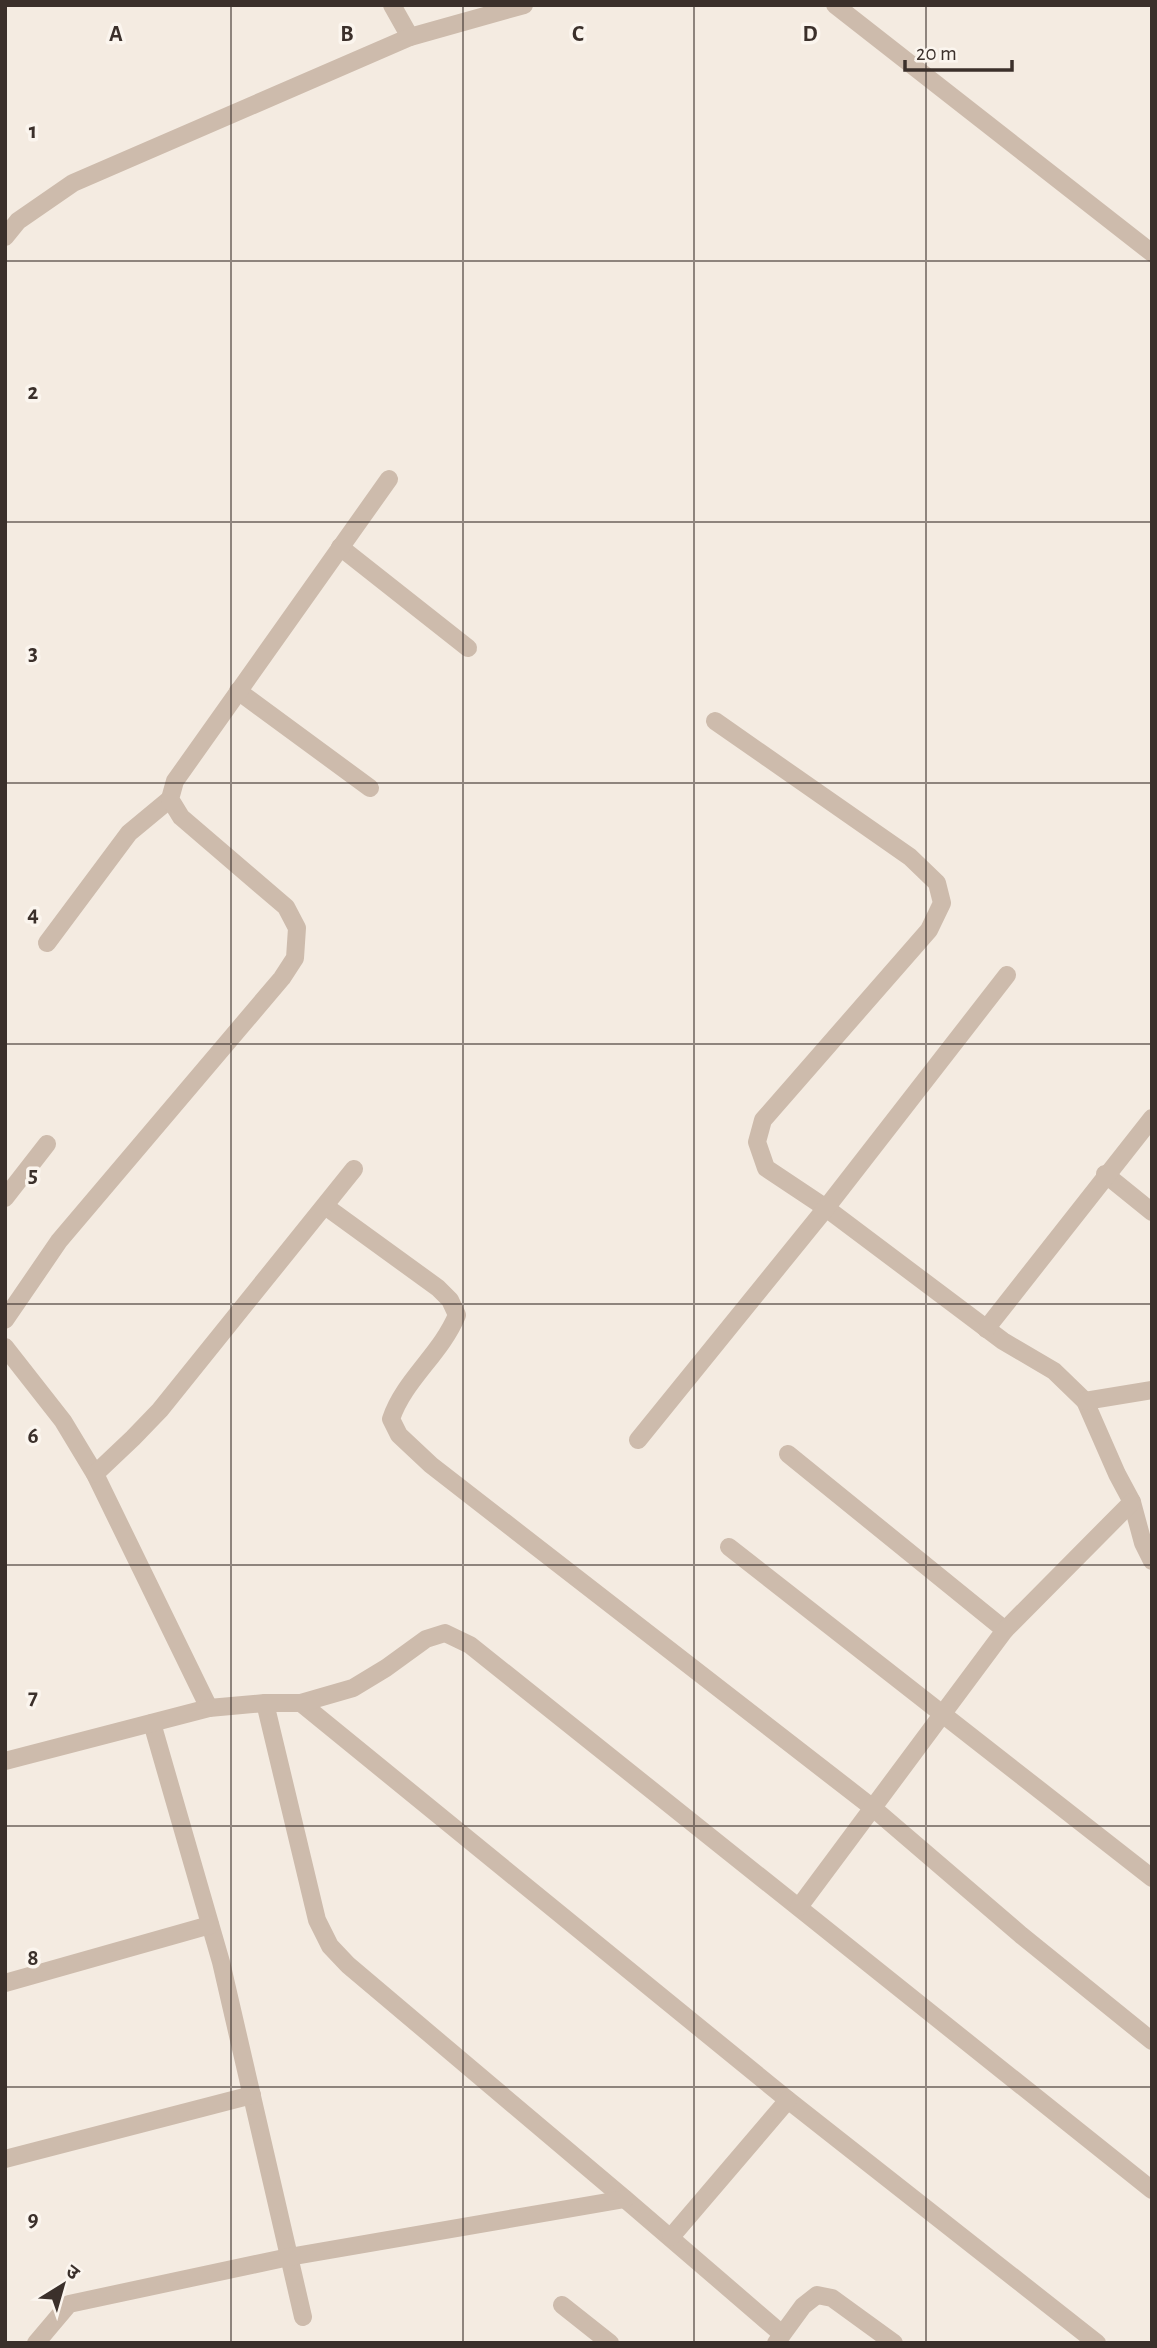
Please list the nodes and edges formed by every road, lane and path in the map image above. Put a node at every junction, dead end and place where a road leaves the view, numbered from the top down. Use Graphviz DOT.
graph roads {
  1 [pos="393,5"];
  2 [pos="524,5"];
  3 [pos="835,5"];
  4 [pos="411,37"];
  5 [pos="5,237"];
  6 [pos="1152,253"];
  7 [pos="389,479"];
  8 [pos="340,547"];
  9 [pos="468,648"];
  10 [pos="238,691"];
  11 [pos="715,721"];
  12 [pos="370,788"];
  13 [pos="170,799"];
  14 [pos="47,943"];
  15 [pos="1007,975"];
  16 [pos="1152,1118"];
  17 [pos="47,1144"];
  18 [pos="354,1169"];
  19 [pos="1105,1174"];
  20 [pos="5,1198"];
  21 [pos="325,1206"];
  22 [pos="826,1208"];
  23 [pos="1152,1212"];
  24 [pos="5,1320"];
  25 [pos="986,1329"];
  26 [pos="5,1348"];
  27 [pos="1152,1390"];
  28 [pos="1085,1401"];
  29 [pos="638,1440"];
  30 [pos="788,1454"];
  31 [pos="95,1474"];
  32 [pos="1132,1502"];
  33 [pos="729,1547"];
  34 [pos="1152,1561"];
  35 [pos="1005,1630"];
  36 [pos="265,1703"];
  37 [pos="301,1703"];
  38 [pos="209,1708"];
  39 [pos="942,1714"];
  40 [pos="152,1723"];
  41 [pos="5,1761"];
  42 [pos="873,1808"];
  43 [pos="1152,1878"];
  44 [pos="799,1907"];
  45 [pos="210,1925"];
  46 [pos="5,1983"];
  47 [pos="1152,2041"];
  48 [pos="251,2095"];
  49 [pos="788,2100"];
  50 [pos="5,2159"];
  51 [pos="1152,2190"];
  52 [pos="625,2199"];
  53 [pos="671,2237"];
  54 [pos="289,2257"];
  55 [pos="562,2305"];
  56 [pos="303,2318"];
  57 [pos="779,2339"];
  58 [pos="36,2343"];
  59 [pos="610,2343"];
  60 [pos="894,2343"];
  61 [pos="1097,2343"];
  1 -- 4 [label="street"];
  2 -- 4 [label="street"];
  3 -- 6 [label="street"];
  4 -- 5 [label="street"];
  7 -- 8 [label="street"];
  8 -- 9 [label="street"];
  8 -- 10 [label="street"];
  10 -- 12 [label="street"];
  10 -- 13 [label="street"];
  11 -- 22 [label="street"];
  13 -- 14 [label="street"];
  13 -- 24 [label="street"];
  15 -- 22 [label="street"];
  16 -- 19 [label="street"];
  17 -- 20 [label="street"];
  18 -- 21 [label="street"];
  19 -- 23 [label="street"];
  19 -- 25 [label="street"];
  21 -- 31 [label="street"];
  21 -- 42 [label="street"];
  22 -- 25 [label="street"];
  22 -- 29 [label="street"];
  25 -- 28 [label="street"];
  26 -- 31 [label="street"];
  27 -- 28 [label="street"];
  28 -- 32 [label="street"];
  30 -- 35 [label="street"];
  31 -- 38 [label="street"];
  32 -- 34 [label="street"];
  32 -- 35 [label="street"];
  33 -- 39 [label="street"];
  35 -- 39 [label="street"];
  36 -- 37 [label="street"];
  36 -- 38 [label="street"];
  36 -- 52 [label="street"];
  37 -- 44 [label="street"];
  37 -- 49 [label="street"];
  38 -- 40 [label="street"];
  39 -- 42 [label="street"];
  39 -- 43 [label="street"];
  40 -- 41 [label="street"];
  40 -- 45 [label="street"];
  42 -- 44 [label="street"];
  42 -- 47 [label="street"];
  44 -- 51 [label="street"];
  45 -- 46 [label="street"];
  45 -- 48 [label="street"];
  48 -- 50 [label="street"];
  48 -- 54 [label="street"];
  49 -- 53 [label="street"];
  49 -- 61 [label="street"];
  52 -- 53 [label="street"];
  52 -- 54 [label="street"];
  53 -- 57 [label="street"];
  54 -- 56 [label="street"];
  54 -- 58 [label="street"];
  55 -- 59 [label="street"];
  57 -- 60 [label="street"];
}
